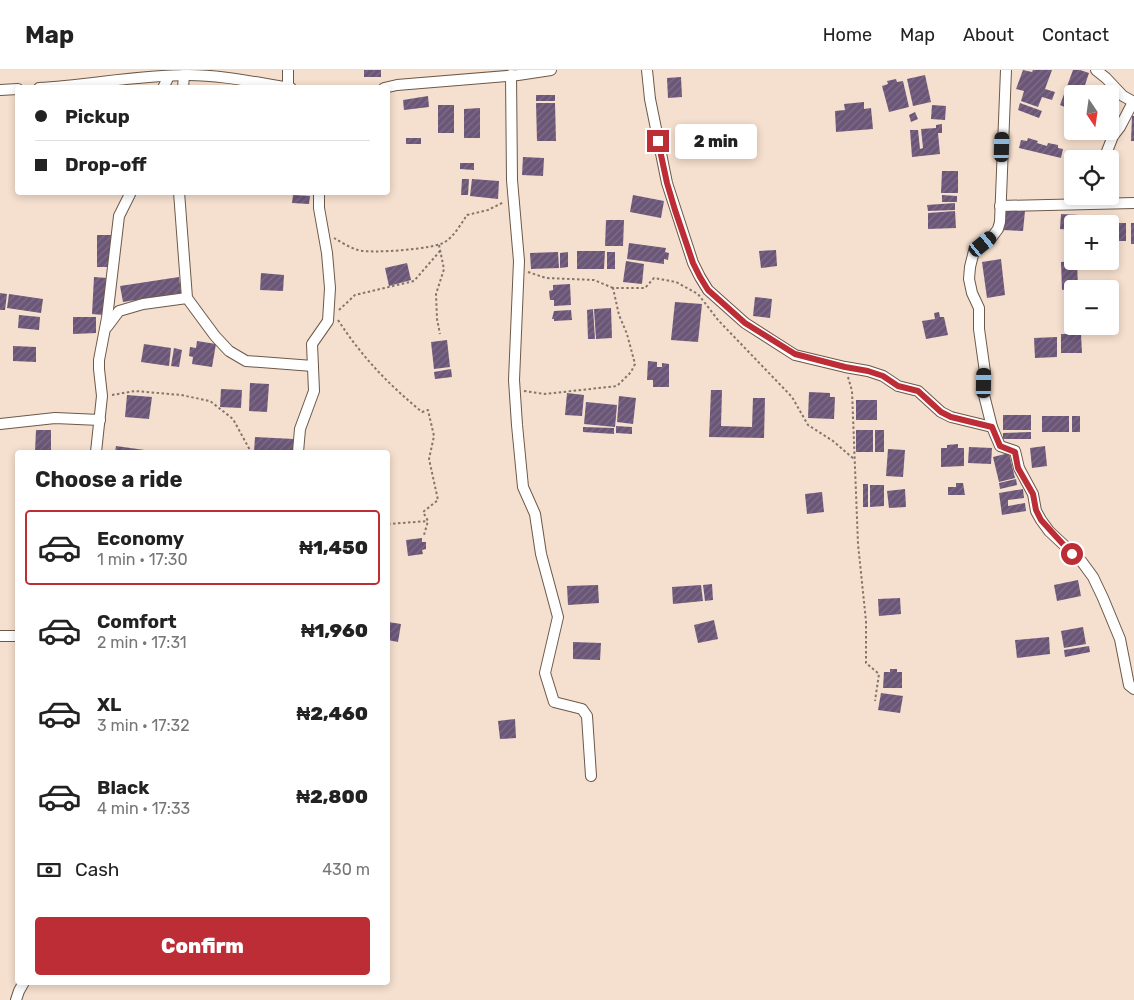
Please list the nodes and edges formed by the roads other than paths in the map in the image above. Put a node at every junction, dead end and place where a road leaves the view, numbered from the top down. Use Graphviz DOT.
graph roads {
  1 [pos="288,70"];
  2 [pos="551,70"];
  3 [pos="647,70"];
  4 [pos="1006,70"];
  5 [pos="1096,70"];
  6 [pos="201,73"];
  7 [pos="481,74"];
  8 [pos="184,75"];
  9 [pos="511,75"];
  10 [pos="169,76"];
  11 [pos="85,85"];
  12 [pos="164,85"];
  13 [pos="183,85"];
  14 [pos="277,85"];
  15 [pos="290,85"];
  16 [pos="390,87"];
  17 [pos="15,89"];
  18 [pos="0,90"];
  19 [pos="1134,102"];
  20 [pos="1108,150"];
  21 [pos="130,195"];
  22 [pos="179,195"];
  23 [pos="319,195"];
  24 [pos="1064,202"];
  25 [pos="1119,202"];
  26 [pos="1134,203"];
  27 [pos="1000,206"];
  28 [pos="187,298"];
  29 [pos="105,329"];
  30 [pos="313,366"];
  31 [pos="100,420"];
  32 [pos="0,424"];
  33 [pos="992,427"];
  34 [pos="96,450"];
  35 [pos="298,450"];
  36 [pos="0,636"];
  37 [pos="15,636"];
  38 [pos="1134,690"];
  39 [pos="592,776"];
  40 [pos="23,985"];
  41 [pos="16,1000"];
  1 -- 15 [label="street"];
  2 -- 9 [label="street"];
  3 -- 33 [label="street"];
  4 -- 27 [label="street"];
  5 -- 19 [label="street"];
  6 -- 8 [label="street"];
  6 -- 14 [label="street"];
  7 -- 9 [label="street"];
  7 -- 16 [label="street"];
  8 -- 10 [label="street"];
  8 -- 13 [label="street"];
  9 -- 39 [label="street"];
  10 -- 11 [label="street"];
  10 -- 12 [label="street"];
  17 -- 18 [label="street"];
  19 -- 20 [label="street"];
  21 -- 29 [label="street"];
  22 -- 28 [label="street"];
  23 -- 30 [label="street"];
  24 -- 27 [label="street"];
  25 -- 26 [label="street"];
  27 -- 33 [label="street"];
  28 -- 29 [label="street"];
  28 -- 30 [label="street"];
  29 -- 31 [label="street"];
  30 -- 35 [label="street"];
  31 -- 32 [label="street"];
  31 -- 34 [label="street"];
  33 -- 38 [label="street"];
  36 -- 37 [label="street"];
  40 -- 41 [label="street"];
}
